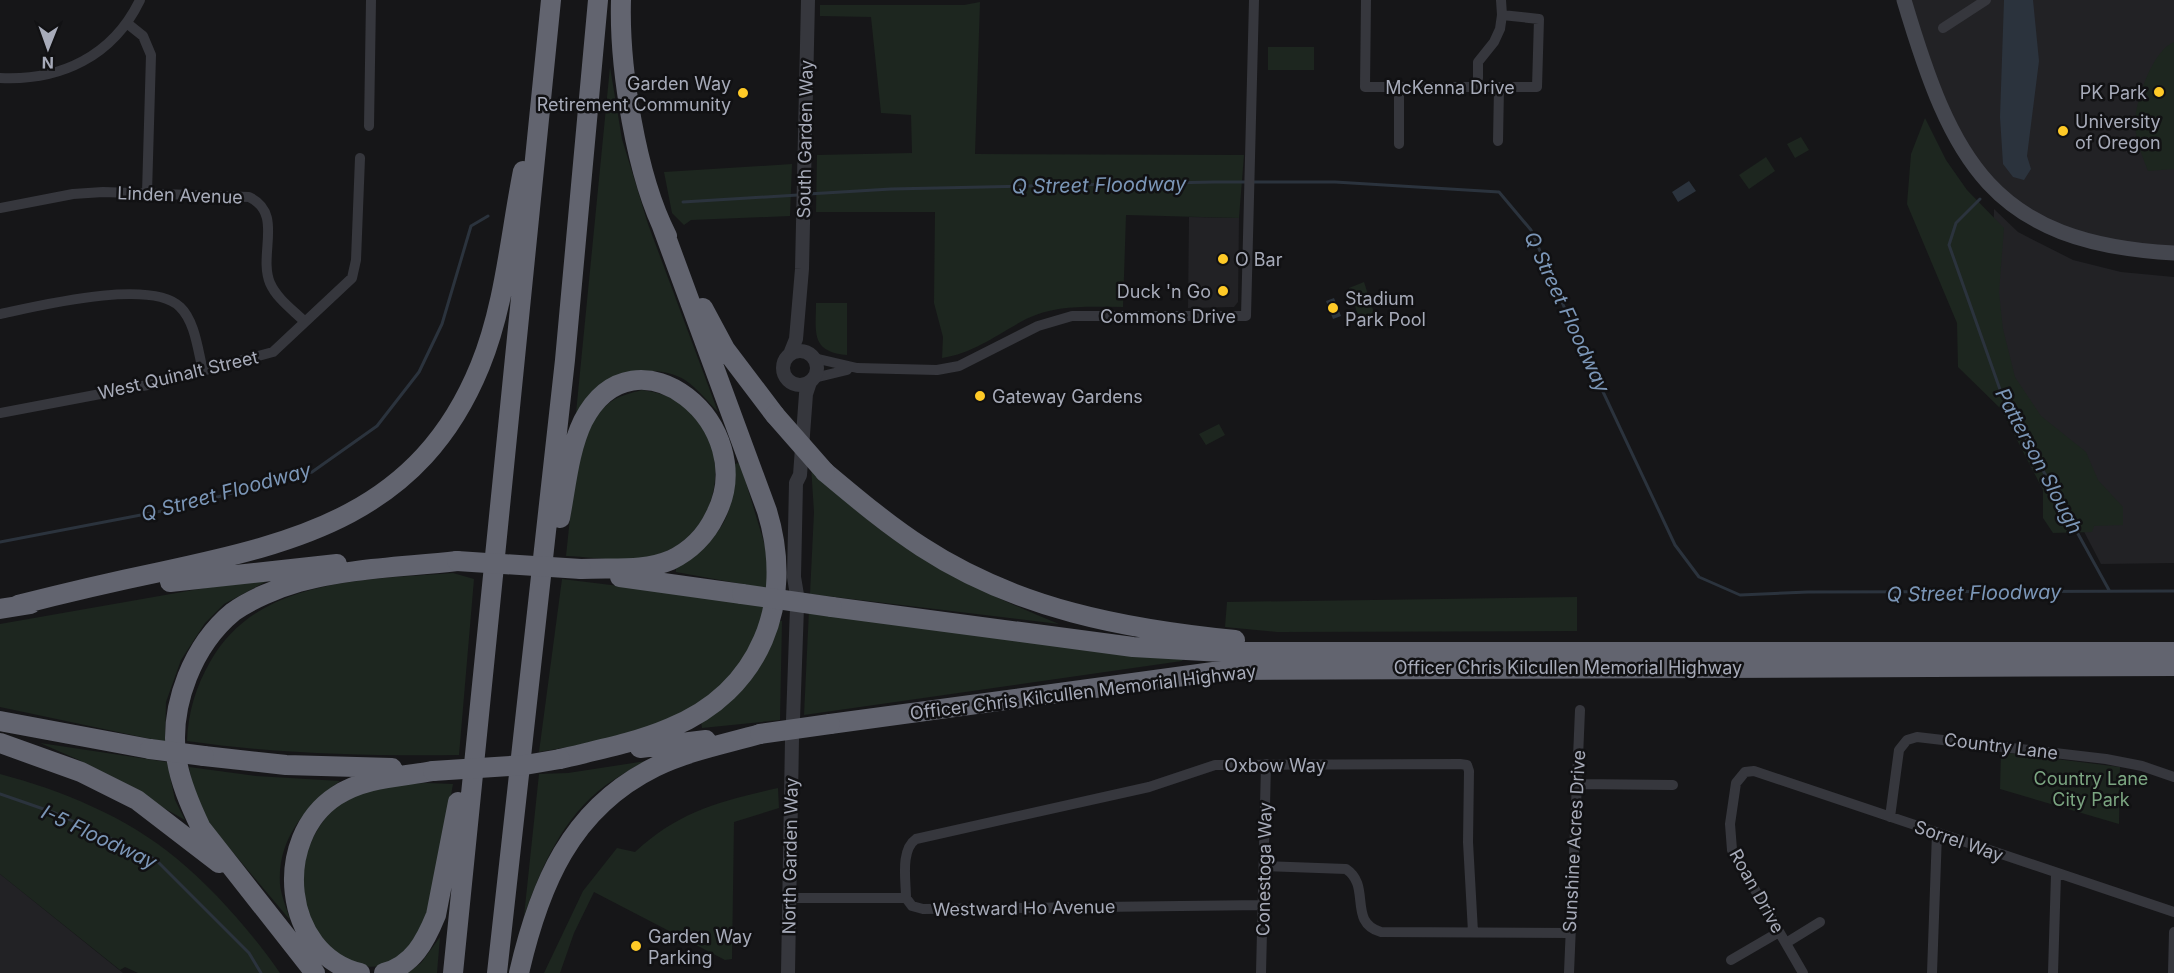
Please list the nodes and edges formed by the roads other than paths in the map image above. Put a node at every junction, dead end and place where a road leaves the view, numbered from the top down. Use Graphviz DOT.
graph roads {
  1 [pos="140,0"];
  2 [pos="371,0"];
  3 [pos="552,0"];
  4 [pos="598,0"];
  5 [pos="621,0"];
  6 [pos="808,0"];
  7 [pos="1254,0"];
  8 [pos="1366,0"];
  9 [pos="1502,0"];
  10 [pos="1904,0"];
  11 [pos="1986,0"];
  12 [pos="1502,15"];
  13 [pos="129,24"];
  14 [pos="1943,28"];
  15 [pos="544,75"];
  16 [pos="0,78"];
  17 [pos="1478,78"];
  18 [pos="1399,87"];
  19 [pos="1499,87"];
  20 [pos="369,126"];
  21 [pos="1498,141"];
  22 [pos="1400,144"];
  23 [pos="360,158"];
  24 [pos="147,193"];
  25 [pos="0,208"];
  26 [pos="662,226"];
  27 [pos="2174,253"];
  28 [pos="802,277"];
  29 [pos="0,314"];
  30 [pos="305,322"];
  31 [pos="790,354"];
  32 [pos="812,356"];
  33 [pos="856,369"];
  34 [pos="203,371"];
  35 [pos="812,380"];
  36 [pos="790,381"];
  37 [pos="0,413"];
  38 [pos="801,453"];
  39 [pos="800,475"];
  40 [pos="457,561"];
  41 [pos="581,570"];
  42 [pos="9,607"];
  43 [pos="797,607"];
  44 [pos="538,618"];
  45 [pos="2174,651"];
  46 [pos="1350,652"];
  47 [pos="2174,666"];
  48 [pos="481,684"];
  49 [pos="1580,710"];
  50 [pos="793,720"];
  51 [pos="0,721"];
  52 [pos="760,734"];
  53 [pos="792,739"];
  54 [pos="0,743"];
  55 [pos="560,759"];
  56 [pos="1266,765"];
  57 [pos="434,771"];
  58 [pos="1745,772"];
  59 [pos="2174,777"];
  60 [pos="1577,784"];
  61 [pos="1673,785"];
  62 [pos="1890,817"];
  63 [pos="1937,833"];
  64 [pos="1264,866"];
  65 [pos="2056,873"];
  66 [pos="243,881"];
  67 [pos="790,898"];
  68 [pos="906,898"];
  69 [pos="1263,905"];
  70 [pos="2174,912"];
  71 [pos="1820,922"];
  72 [pos="1473,932"];
  73 [pos="1779,932"];
  74 [pos="2174,932"];
  75 [pos="1570,933"];
  76 [pos="1786,943"];
  77 [pos="1731,960"];
  78 [pos="315,973"];
  79 [pos="360,973"];
  80 [pos="384,973"];
  81 [pos="453,973"];
  82 [pos="497,973"];
  83 [pos="519,973"];
  84 [pos="788,973"];
  85 [pos="1261,973"];
  86 [pos="1569,973"];
  87 [pos="1803,973"];
  88 [pos="1932,973"];
  89 [pos="2053,973"];
  90 [pos="2173,973"];
  1 -- 13 [label="street"];
  2 -- 20 [label="street"];
  3 -- 15 [label="highway"];
  4 -- 44 [label="highway"];
  5 -- 26 [label="highway"];
  6 -- 28 [label="street, South Garden Way"];
  7 -- 33 [label="street, Commons Drive"];
  8 -- 18 [label="street, McKenna Drive"];
  9 -- 12 [label="street"];
  10 -- 27 [label="main road"];
  11 -- 14 [label="street"];
  12 -- 17 [label="street"];
  12 -- 19 [label="street, McKenna Drive"];
  13 -- 16 [label="street"];
  13 -- 24 [label="street"];
  15 -- 42 [label="highway"];
  15 -- 48 [label="highway"];
  18 -- 19 [label="street, McKenna Drive"];
  18 -- 22 [label="street"];
  19 -- 21 [label="street"];
  23 -- 30 [label="street, West Quinalt Street"];
  24 -- 25 [label="street, Linden Avenue"];
  24 -- 30 [label="street, Linden Avenue"];
  26 -- 46 [label="highway, bridge"];
  26 -- 55 [label="highway"];
  28 -- 31 [label="street, South Garden Way"];
  28 -- 32 [label="street, South Garden Way"];
  29 -- 34 [label="street"];
  30 -- 34 [label="street, West Quinalt Street"];
  31 -- 32 [label="street"];
  31 -- 36 [label="street, South Garden Way"];
  32 -- 33 [label="street, Commons Drive"];
  32 -- 35 [label="street, South Garden Way"];
  33 -- 35 [label="street, Commons Drive"];
  34 -- 37 [label="street, West Quinalt Street"];
  35 -- 36 [label="street"];
  35 -- 38 [label="street, South Garden Way"];
  36 -- 38 [label="street"];
  38 -- 39 [label="street, South Garden Way"];
  39 -- 39 [label="street, South Garden Way"];
  40 -- 41 [label="highway, Officer Chris Kilcullen Memorial Highway, bridge"];
  40 -- 42 [label="highway, Officer Chris Kilcullen Memorial Highway"];
  40 -- 66 [label="highway"];
  41 -- 44 [label="highway"];
  41 -- 46 [label="highway, Officer Chris Kilcullen Memorial Highway, bridge"];
  43 -- 50 [label="street"];
  44 -- 82 [label="highway"];
  45 -- 46 [label="highway, Officer Chris Kilcullen Memorial Highway"];
  47 -- 52 [label="highway, Officer Chris Kilcullen Memorial Highway, bridge"];
  48 -- 80 [label="highway"];
  48 -- 81 [label="highway"];
  49 -- 60 [label="street, Sunshine Acres Drive"];
  51 -- 57 [label="highway, Officer Chris Kilcullen Memorial Highway, bridge"];
  52 -- 55 [label="highway, Officer Chris Kilcullen Memorial Highway"];
  52 -- 83 [label="highway"];
  53 -- 67 [label="street, North Garden Way"];
  54 -- 66 [label="highway"];
  55 -- 57 [label="highway, Officer Chris Kilcullen Memorial Highway, bridge"];
  56 -- 64 [label="street, Conestoga Way"];
  56 -- 68 [label="street, Oxbow Way"];
  56 -- 72 [label="street, Oxbow Way"];
  57 -- 79 [label="highway"];
  58 -- 62 [label="street, Sorrel Way"];
  58 -- 73 [label="street, Roan Drive"];
  59 -- 62 [label="street, Country Lane"];
  60 -- 61 [label="street"];
  60 -- 75 [label="street, Sunshine Acres Drive"];
  62 -- 63 [label="street, Sorrel Way"];
  63 -- 65 [label="street, Sorrel Way"];
  63 -- 88 [label="street"];
  64 -- 69 [label="street, Conestoga Way"];
  64 -- 72 [label="street"];
  65 -- 70 [label="street, Sorrel Way"];
  65 -- 89 [label="street"];
  66 -- 78 [label="highway"];
  67 -- 68 [label="street, Westward Ho Avenue"];
  67 -- 84 [label="street, North Garden Way"];
  68 -- 69 [label="street, Westward Ho Avenue"];
  69 -- 85 [label="street, Conestoga Way"];
  71 -- 76 [label="street"];
  72 -- 75 [label="street"];
  73 -- 76 [label="street, Roan Drive"];
  73 -- 77 [label="street"];
  74 -- 90 [label="street"];
  75 -- 86 [label="street, Sunshine Acres Drive"];
  76 -- 87 [label="street, Roan Drive"];
}
